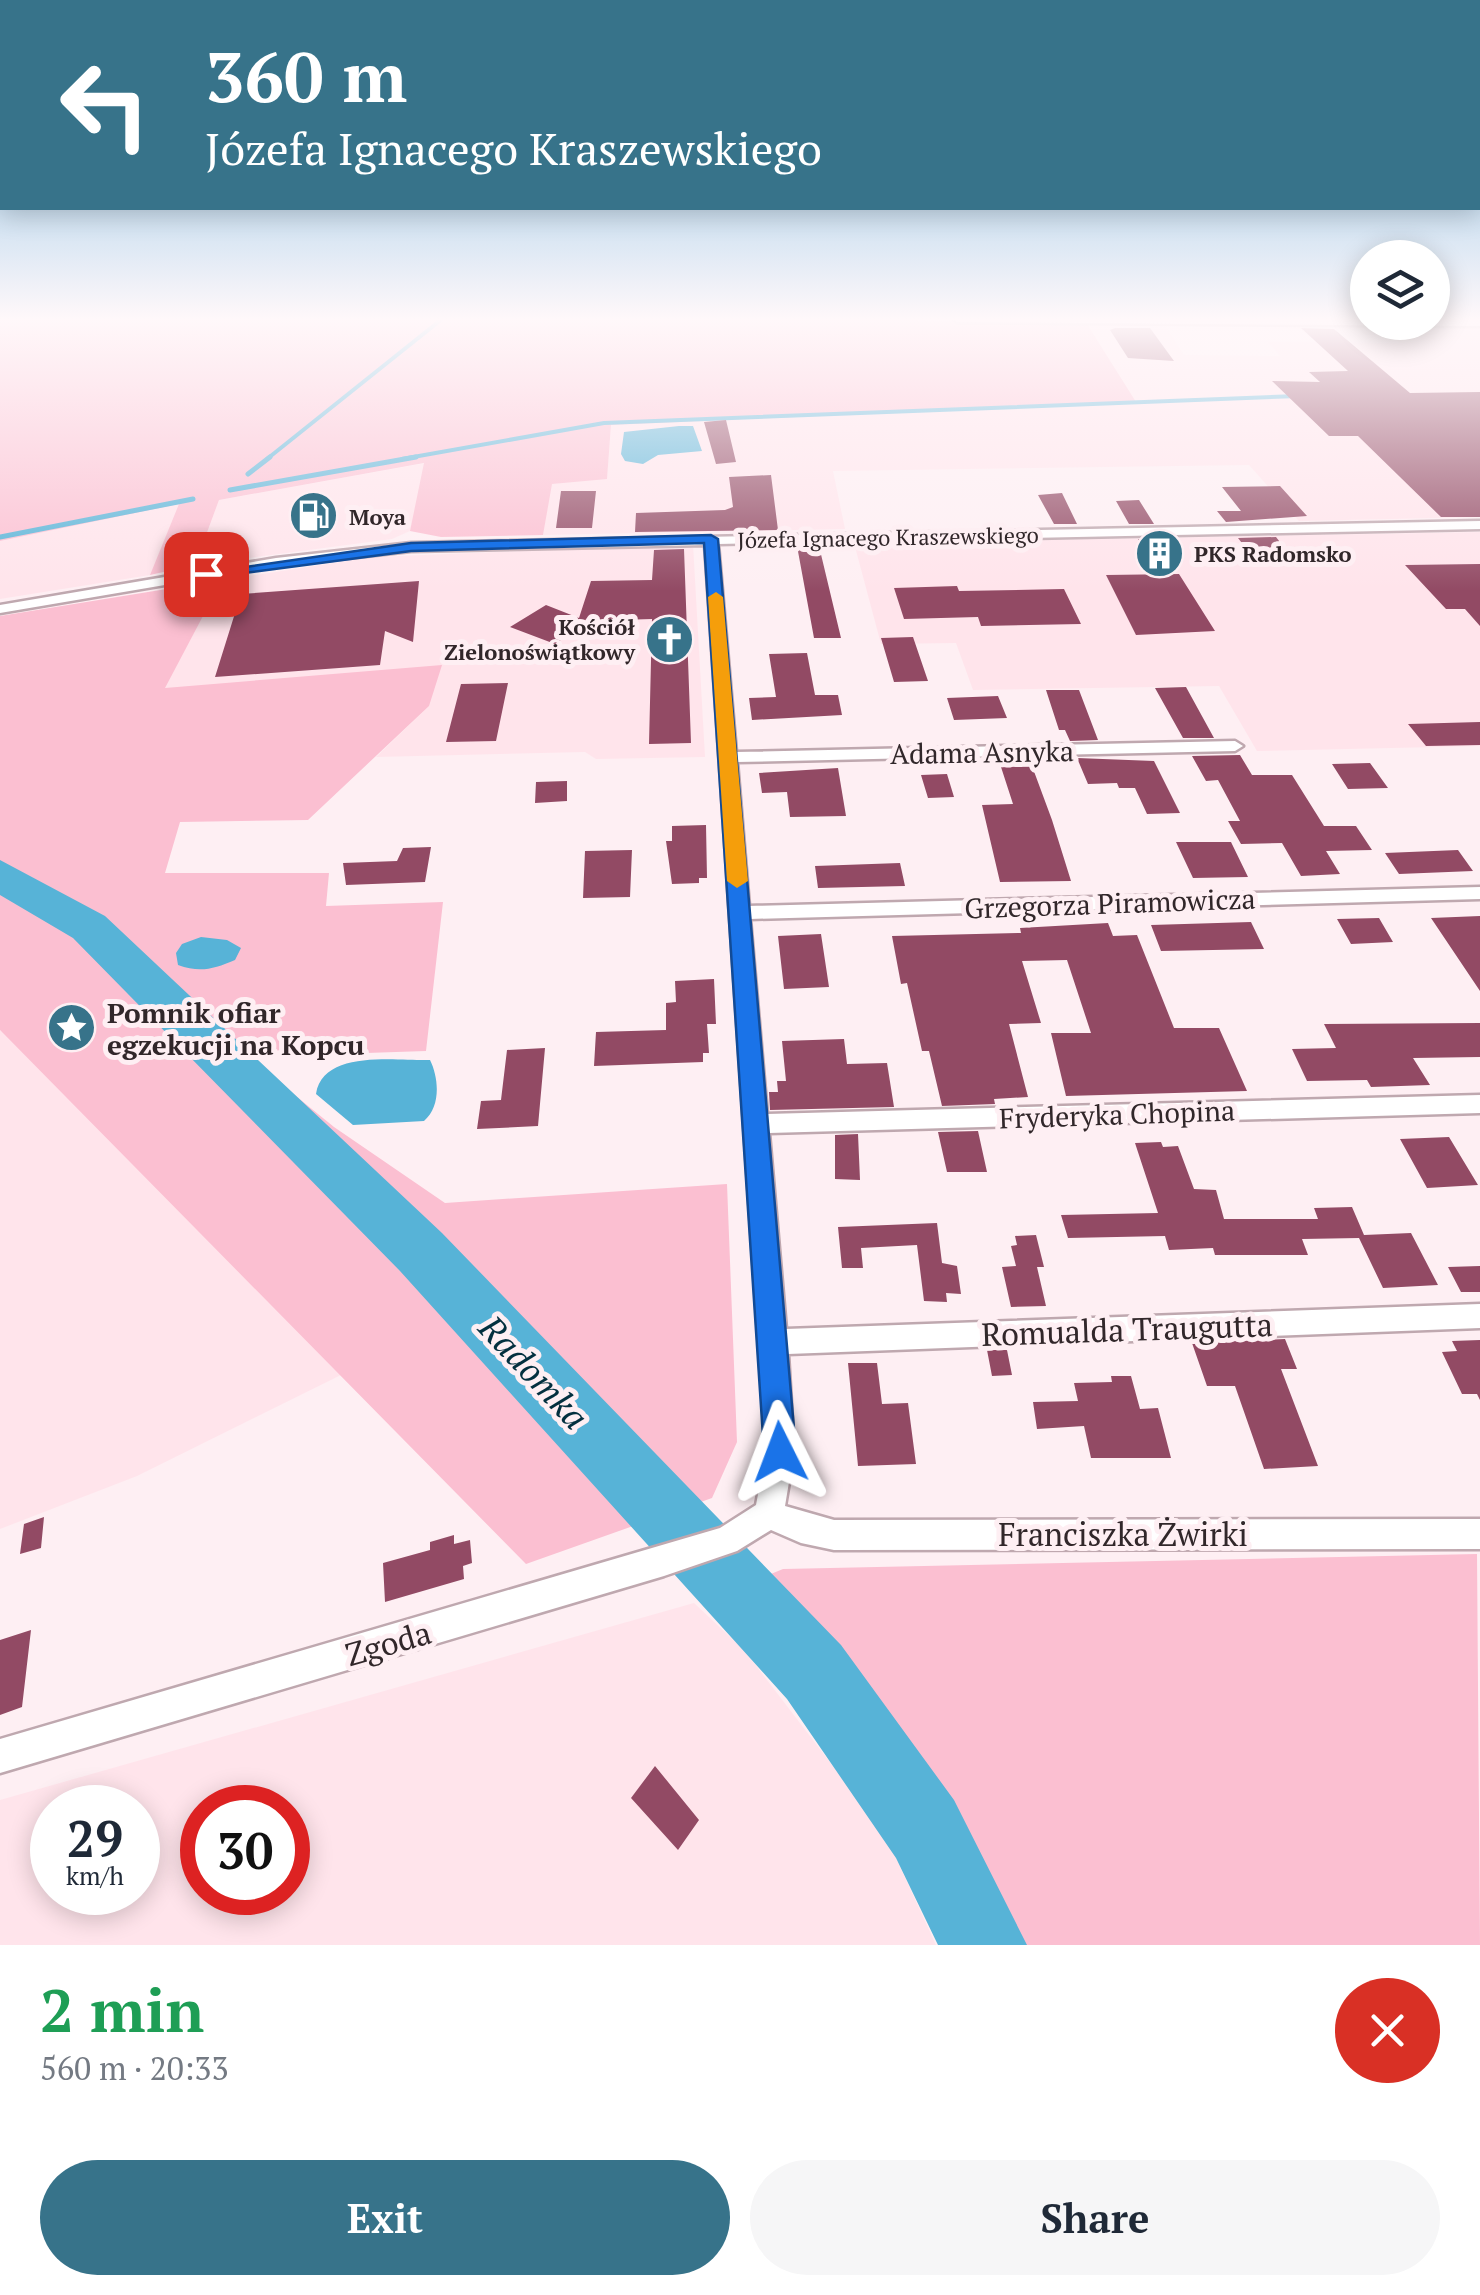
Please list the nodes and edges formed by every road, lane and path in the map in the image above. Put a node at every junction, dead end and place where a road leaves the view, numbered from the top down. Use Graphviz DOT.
graph roads {
  1 [pos="1480,525"];
  2 [pos="711,539"];
  3 [pos="0,609"];
  4 [pos="1235,746"];
  5 [pos="728,757"];
  6 [pos="1480,893"];
  7 [pos="740,913"];
  8 [pos="1480,1104"];
  9 [pos="754,1124"];
  10 [pos="1480,1316"];
  11 [pos="774,1342"];
  12 [pos="769,1514"];
  13 [pos="1480,1534"];
  14 [pos="0,1756"];
  1 -- 2 [label="street, Józefa Ignacego Kraszewskiego"];
  2 -- 3 [label="street, Józefa Ignacego Kraszewskiego"];
  2 -- 5 [label="street"];
  4 -- 5 [label="street, Adama Asnyka"];
  5 -- 7 [label="street"];
  6 -- 7 [label="street, Grzegorza Piramowicza"];
  7 -- 9 [label="street"];
  8 -- 9 [label="street, Fryderyka Chopina"];
  9 -- 11 [label="street"];
  10 -- 11 [label="street, Romualda Traugutta"];
  11 -- 12 [label="street"];
  12 -- 13 [label="street, Franciszka Żwirki"];
  12 -- 14 [label="street, Zgoda"];
}
